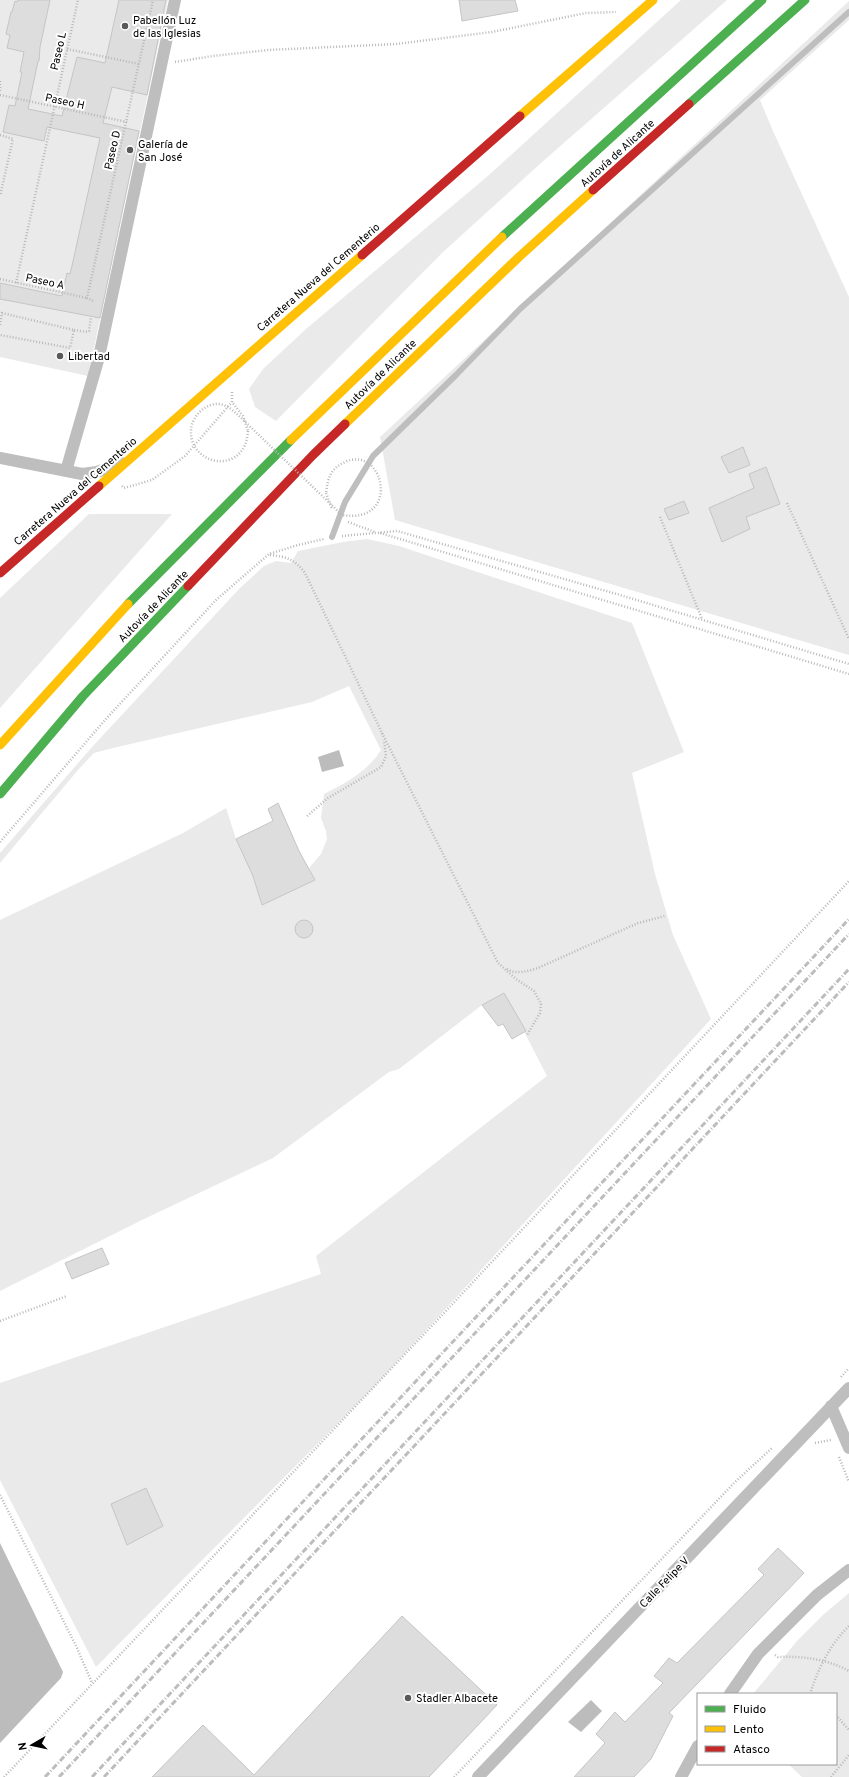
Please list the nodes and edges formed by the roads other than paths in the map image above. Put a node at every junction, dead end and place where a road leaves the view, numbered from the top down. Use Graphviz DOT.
graph roads {
  1 [pos="175,0"];
  2 [pos="653,0"];
  3 [pos="762,0"];
  4 [pos="805,0"];
  5 [pos="849,12"];
  6 [pos="0,458"];
  7 [pos="125,462"];
  8 [pos="66,471"];
  9 [pos="332,537"];
  10 [pos="0,573"];
  11 [pos="0,745"];
  12 [pos="0,794"];
  13 [pos="849,1388"];
  14 [pos="831,1406"];
  15 [pos="849,1448"];
  16 [pos="849,1570"];
  17 [pos="731,1693"];
  18 [pos="697,1748"];
  19 [pos="478,1777"];
  20 [pos="681,1777"];
  1 -- 8 [label="street"];
  2 -- 7 [label="main road, Carretera Nueva del Cementerio"];
  3 -- 11 [label="main road, Autovía de Alicante"];
  4 -- 12 [label="main road, Autovía de Alicante"];
  5 -- 9 [label="lane"];
  6 -- 8 [label="street"];
  7 -- 8 [label="street"];
  7 -- 10 [label="main road, Carretera Nueva del Cementerio"];
  13 -- 14 [label="street, Calle Felipe V"];
  14 -- 15 [label="street"];
  14 -- 19 [label="street, Calle Felipe V"];
  16 -- 17 [label="street"];
  18 -- 20 [label="street"];
}
